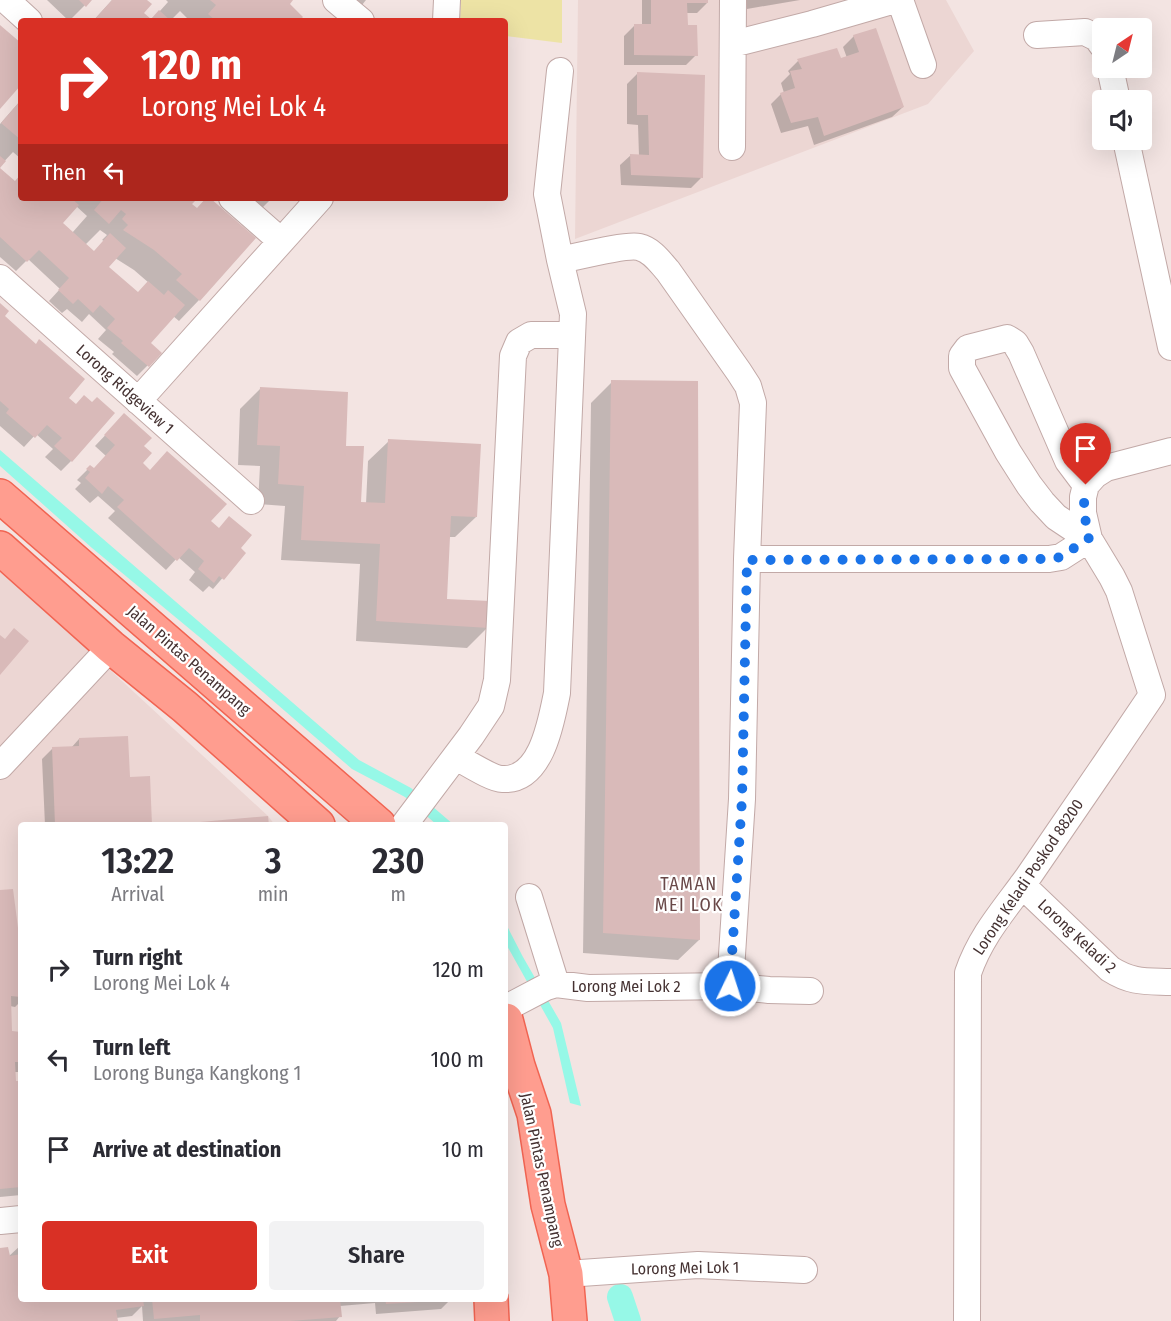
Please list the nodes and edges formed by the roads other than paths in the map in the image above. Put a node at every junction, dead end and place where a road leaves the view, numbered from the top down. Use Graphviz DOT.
graph roads {
  1 [pos="6,0"];
  2 [pos="336,0"];
  3 [pos="447,0"];
  4 [pos="733,0"];
  5 [pos="895,0"];
  6 [pos="900,0"];
  7 [pos="27,18"];
  8 [pos="357,18"];
  9 [pos="446,18"];
  10 [pos="1037,35"];
  11 [pos="1092,36"];
  12 [pos="733,44"];
  13 [pos="922,65"];
  14 [pos="560,71"];
  15 [pos="732,147"];
  16 [pos="1128,150"];
  17 [pos="235,201"];
  18 [pos="317,201"];
  19 [pos="281,241"];
  20 [pos="560,260"];
  21 [pos="0,278"];
  22 [pos="572,336"];
  23 [pos="1171,347"];
  24 [pos="138,400"];
  25 [pos="1171,451"];
  26 [pos="1086,485"];
  27 [pos="0,496"];
  28 [pos="251,501"];
  29 [pos="1089,538"];
  30 [pos="0,548"];
  31 [pos="747,560"];
  32 [pos="111,647"];
  33 [pos="1162,696"];
  34 [pos="456,757"];
  35 [pos="0,765"];
  36 [pos="315,822"];
  37 [pos="376,822"];
  38 [pos="406,822"];
  39 [pos="1022,885"];
  40 [pos="529,897"];
  41 [pos="1171,982"];
  42 [pos="551,985"];
  43 [pos="730,986"];
  44 [pos="810,991"];
  45 [pos="508,1007"];
  46 [pos="508,1028"];
  47 [pos="18,1219"];
  48 [pos="0,1221"];
  49 [pos="804,1270"];
  50 [pos="566,1274"];
  51 [pos="492,1302"];
  52 [pos="492,1321"];
  53 [pos="570,1321"];
  54 [pos="967,1321"];
  1 -- 7 [label="street"];
  2 -- 8 [label="street"];
  3 -- 9 [label="street"];
  4 -- 12 [label="street"];
  5 -- 12 [label="street"];
  6 -- 13 [label="street"];
  10 -- 11 [label="street"];
  12 -- 15 [label="street"];
  14 -- 20 [label="street"];
  16 -- 23 [label="street"];
  17 -- 19 [label="street"];
  18 -- 19 [label="street"];
  19 -- 24 [label="street"];
  20 -- 22 [label="street"];
  20 -- 31 [label="street"];
  21 -- 24 [label="street, Lorong Ridgeview 1"];
  22 -- 34 [label="street"];
  22 -- 34 [label="street"];
  24 -- 28 [label="street, Lorong Ridgeview 1"];
  25 -- 26 [label="street"];
  26 -- 29 [label="street"];
  26 -- 29 [label="street"];
  27 -- 37 [label="main road, Jalan Pintas Penampang"];
  29 -- 31 [label="street"];
  29 -- 33 [label="street, Lorong Keladi Poskod 88200"];
  30 -- 32 [label="main road"];
  31 -- 43 [label="street"];
  32 -- 35 [label="street"];
  32 -- 36 [label="main road"];
  33 -- 39 [label="street, Lorong Keladi Poskod 88200"];
  34 -- 38 [label="street"];
  39 -- 41 [label="street, Lorong Keladi 2"];
  39 -- 54 [label="street, Lorong Keladi Poskod 88200"];
  40 -- 42 [label="street"];
  42 -- 43 [label="street, Lorong Mei Lok 2"];
  42 -- 45 [label="street"];
  43 -- 44 [label="street, Lorong Mei Lok 2"];
  46 -- 50 [label="main road, Jalan Pintas Penampang"];
  47 -- 48 [label="street"];
  49 -- 50 [label="street, Lorong Mei Lok 1"];
  50 -- 53 [label="main road, Jalan Pintas Penampang"];
  51 -- 52 [label="main road"];
}
